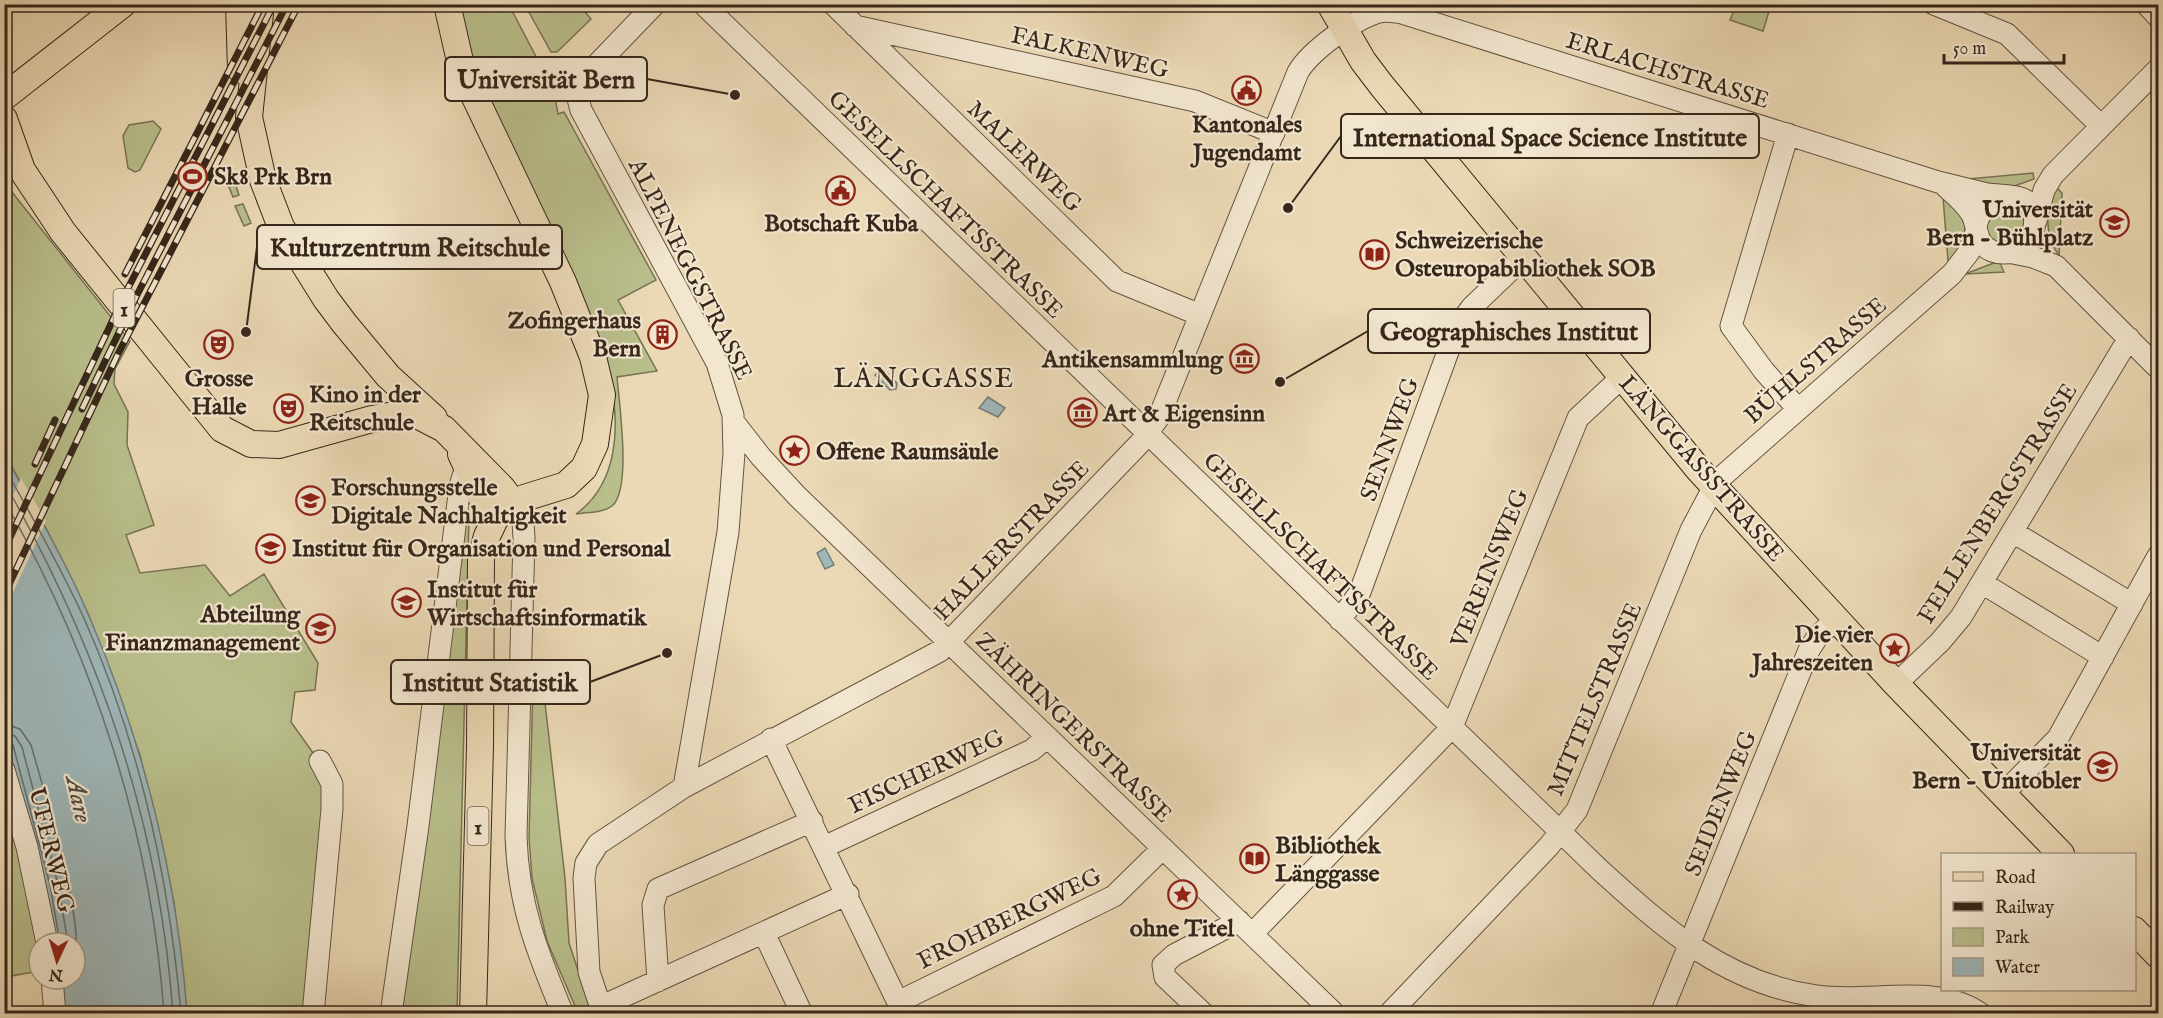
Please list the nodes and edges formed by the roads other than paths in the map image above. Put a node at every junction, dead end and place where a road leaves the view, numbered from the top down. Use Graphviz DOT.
graph roads {
  1 [pos="123,4"];
  2 [pos="239,4"];
  3 [pos="261,4"];
  4 [pos="447,4"];
  5 [pos="655,4"];
  6 [pos="703,4"];
  7 [pos="833,4"];
  8 [pos="1329,4"];
  9 [pos="2146,4"];
  10 [pos="1940,6"];
  11 [pos="2158,17"];
  12 [pos="855,26"];
  13 [pos="1345,30"];
  14 [pos="2158,69"];
  15 [pos="4,97"];
  16 [pos="249,117"];
  17 [pos="4,119"];
  18 [pos="2101,126"];
  19 [pos="1274,133"];
  20 [pos="1788,134"];
  21 [pos="12,158"];
  22 [pos="2053,175"];
  23 [pos="1942,183"];
  24 [pos="2012,196"];
  25 [pos="2036,222"];
  26 [pos="1976,229"];
  27 [pos="2004,253"];
  28 [pos="1523,258"];
  29 [pos="2056,266"];
  30 [pos="1952,274"];
  31 [pos="1200,315"];
  32 [pos="2129,338"];
  33 [pos="2158,368"];
  34 [pos="388,376"];
  35 [pos="1622,377"];
  36 [pos="1798,409"];
  37 [pos="389,416"];
  38 [pos="733,421"];
  39 [pos="1149,432"];
  40 [pos="450,436"];
  41 [pos="473,467"];
  42 [pos="1714,486"];
  43 [pos="505,509"];
  44 [pos="2013,532"];
  45 [pos="2158,556"];
  46 [pos="1982,583"];
  47 [pos="2132,604"];
  48 [pos="1340,620"];
  49 [pos="1836,620"];
  50 [pos="949,642"];
  51 [pos="2103,657"];
  52 [pos="1896,684"];
  53 [pos="1452,727"];
  54 [pos="1047,737"];
  55 [pos="771,739"];
  56 [pos="320,761"];
  57 [pos="4,770"];
  58 [pos="684,787"];
  59 [pos="2003,794"];
  60 [pos="812,821"];
  61 [pos="1561,831"];
  62 [pos="824,847"];
  63 [pos="1163,848"];
  64 [pos="2059,853"];
  65 [pos="848,894"];
  66 [pos="1246,927"];
  67 [pos="44,931"];
  68 [pos="2136,932"];
  69 [pos="764,933"];
  70 [pos="1688,946"];
  71 [pos="2158,955"];
  72 [pos="658,981"];
  73 [pos="53,991"];
  74 [pos="1915,1005"];
  75 [pos="900,1008"];
  76 [pos="602,1010"];
  77 [pos="55,1014"];
  78 [pos="313,1014"];
  79 [pos="391,1014"];
  80 [pos="473,1014"];
  81 [pos="563,1014"];
  82 [pos="802,1014"];
  83 [pos="1204,1014"];
  84 [pos="1335,1014"];
  85 [pos="1389,1014"];
  86 [pos="1661,1014"];
  87 [pos="1981,1014"];
  1 -- 15 [label="main road"];
  2 -- 16 [label="main road"];
  3 -- 16 [label="main road"];
  4 -- 43 [label="main road"];
  5 -- 38 [label="street, ALPENEGGSTRASSE"];
  6 -- 39 [label="street, GESELLSCHAFTSSTRASSE"];
  7 -- 12 [label="street, MALERWEG"];
  8 -- 13 [label="main road, LÄNGGASSSTRASSE"];
  9 -- 11 [label="street"];
  10 -- 18 [label="street"];
  12 -- 19 [label="street, FALKENWEG"];
  12 -- 31 [label="street, MALERWEG"];
  13 -- 19 [label="street, HALLERSTRASSE"];
  13 -- 20 [label="street, ERLACHSTRASSE"];
  13 -- 28 [label="main road, LÄNGGASSSTRASSE"];
  14 -- 18 [label="street"];
  16 -- 34 [label="main road"];
  17 -- 21 [label="main road, 1"];
  18 -- 22 [label="street"];
  19 -- 31 [label="street, HALLERSTRASSE"];
  20 -- 23 [label="street, ERLACHSTRASSE"];
  20 -- 36 [label="street"];
  21 -- 37 [label="main road, 1"];
  22 -- 24 [label="street"];
  22 -- 25 [label="street"];
  23 -- 24 [label="street, ERLACHSTRASSE"];
  23 -- 26 [label="street, ERLACHSTRASSE"];
  24 -- 25 [label="street"];
  24 -- 26 [label="street"];
  25 -- 27 [label="street"];
  25 -- 29 [label="street"];
  26 -- 27 [label="street"];
  26 -- 30 [label="street, BÜHLSTRASSE"];
  27 -- 29 [label="street"];
  27 -- 30 [label="street, BÜHLSTRASSE"];
  28 -- 35 [label="main road, LÄNGGASSSTRASSE"];
  28 -- 48 [label="street, SENNWEG"];
  29 -- 32 [label="street"];
  30 -- 36 [label="street, BÜHLSTRASSE"];
  31 -- 39 [label="street, HALLERSTRASSE"];
  32 -- 33 [label="street"];
  32 -- 44 [label="street, FELLENBERGSTRASSE"];
  34 -- 37 [label="main road"];
  34 -- 40 [label="main road"];
  35 -- 42 [label="main road, LÄNGGASSSTRASSE"];
  35 -- 53 [label="street, VEREINSWEG"];
  36 -- 42 [label="street, BÜHLSTRASSE"];
  37 -- 40 [label="main road, 1"];
  38 -- 50 [label="street, ZÄHRINGERSTRASSE"];
  38 -- 58 [label="street, ALPENEGGSTRASSE"];
  39 -- 48 [label="street, GESELLSCHAFTSSTRASSE"];
  39 -- 50 [label="street, HALLERSTRASSE"];
  40 -- 41 [label="main road, 1"];
  41 -- 43 [label="main road, 1"];
  41 -- 79 [label="street"];
  42 -- 49 [label="main road, LÄNGGASSSTRASSE"];
  42 -- 61 [label="street, MITTELSTRASSE"];
  43 -- 80 [label="main road, 1"];
  43 -- 81 [label="street"];
  44 -- 46 [label="street, FELLENBERGSTRASSE"];
  44 -- 47 [label="street"];
  45 -- 47 [label="street"];
  46 -- 51 [label="street"];
  46 -- 52 [label="street, FELLENBERGSTRASSE"];
  47 -- 51 [label="street"];
  48 -- 53 [label="street, GESELLSCHAFTSSTRASSE"];
  49 -- 52 [label="main road, LÄNGGASSSTRASSE"];
  49 -- 70 [label="street, SEIDENWEG"];
  50 -- 54 [label="street, ZÄHRINGERSTRASSE"];
  50 -- 55 [label="street, HALLERSTRASSE"];
  51 -- 59 [label="street"];
  52 -- 59 [label="main road, LÄNGGASSSTRASSE"];
  53 -- 61 [label="street, GESELLSCHAFTSSTRASSE"];
  53 -- 66 [label="street, VEREINSWEG"];
  54 -- 62 [label="street, FISCHERWEG"];
  54 -- 63 [label="street, ZÄHRINGERSTRASSE"];
  55 -- 58 [label="street, HALLERSTRASSE"];
  55 -- 60 [label="street"];
  56 -- 78 [label="street"];
  57 -- 67 [label="street, UFERWEG"];
  58 -- 76 [label="street, HALLERSTRASSE"];
  59 -- 64 [label="main road, LÄNGGASSSTRASSE"];
  60 -- 62 [label="street"];
  60 -- 72 [label="street"];
  61 -- 70 [label="street, GESELLSCHAFTSSTRASSE"];
  61 -- 85 [label="street, MITTELSTRASSE"];
  62 -- 65 [label="street"];
  63 -- 66 [label="street, ZÄHRINGERSTRASSE"];
  63 -- 75 [label="street, FROHBERGWEG"];
  65 -- 69 [label="street"];
  65 -- 75 [label="street"];
  66 -- 83 [label="street, VEREINSWEG"];
  66 -- 84 [label="street, ZÄHRINGERSTRASSE"];
  68 -- 71 [label="main road"];
  69 -- 72 [label="street"];
  69 -- 82 [label="street"];
  70 -- 74 [label="street, GESELLSCHAFTSSTRASSE"];
  70 -- 86 [label="street, SEIDENWEG"];
  72 -- 76 [label="street"];
  73 -- 77 [label="street"];
  74 -- 87 [label="street, GESELLSCHAFTSSTRASSE"];
}
